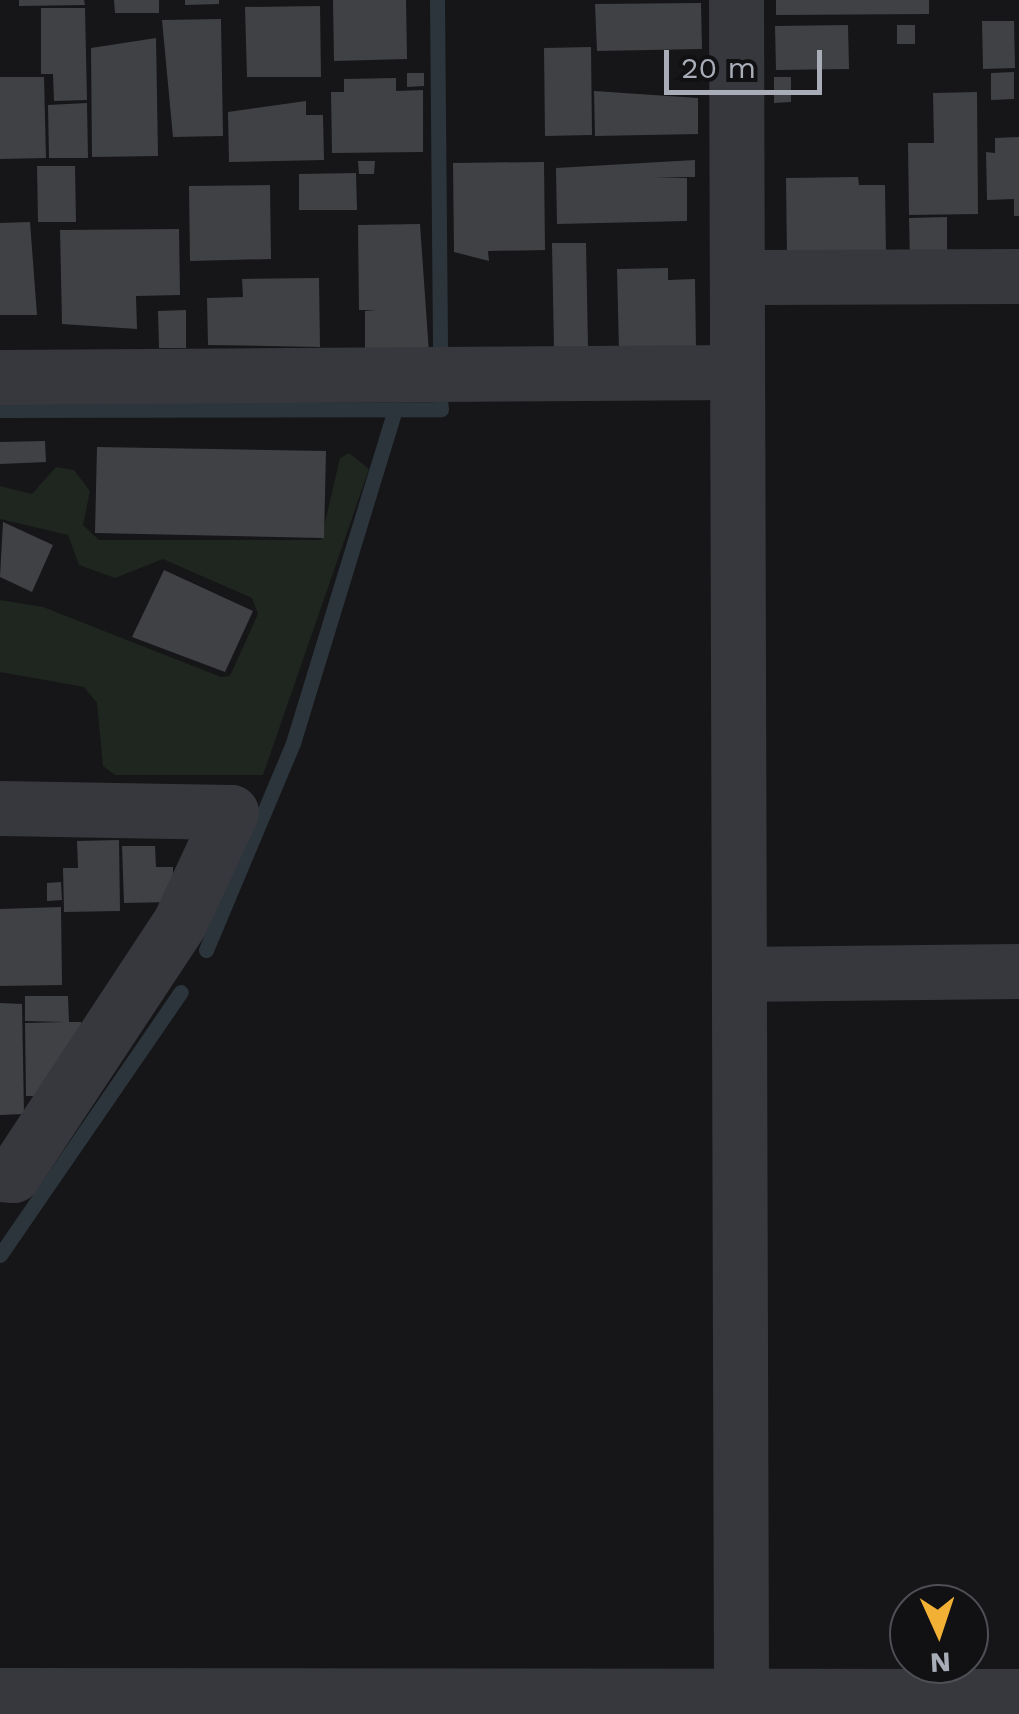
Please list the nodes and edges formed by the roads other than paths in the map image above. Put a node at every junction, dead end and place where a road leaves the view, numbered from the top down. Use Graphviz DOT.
graph roads {
  1 [pos="736,0"];
  2 [pos="1019,276"];
  3 [pos="737,277"];
  4 [pos="737,372"];
  5 [pos="0,376"];
  6 [pos="0,808"];
  7 [pos="1019,970"];
  8 [pos="739,974"];
  9 [pos="0,1174"];
  10 [pos="0,1695"];
  11 [pos="1019,1696"];
  12 [pos="742,1705"];
  1 -- 3 [label="street"];
  2 -- 3 [label="street"];
  3 -- 4 [label="street"];
  4 -- 5 [label="street"];
  4 -- 8 [label="street"];
  6 -- 9 [label="street"];
  7 -- 8 [label="street"];
  8 -- 12 [label="street"];
  10 -- 12 [label="street"];
  11 -- 12 [label="street"];
}
